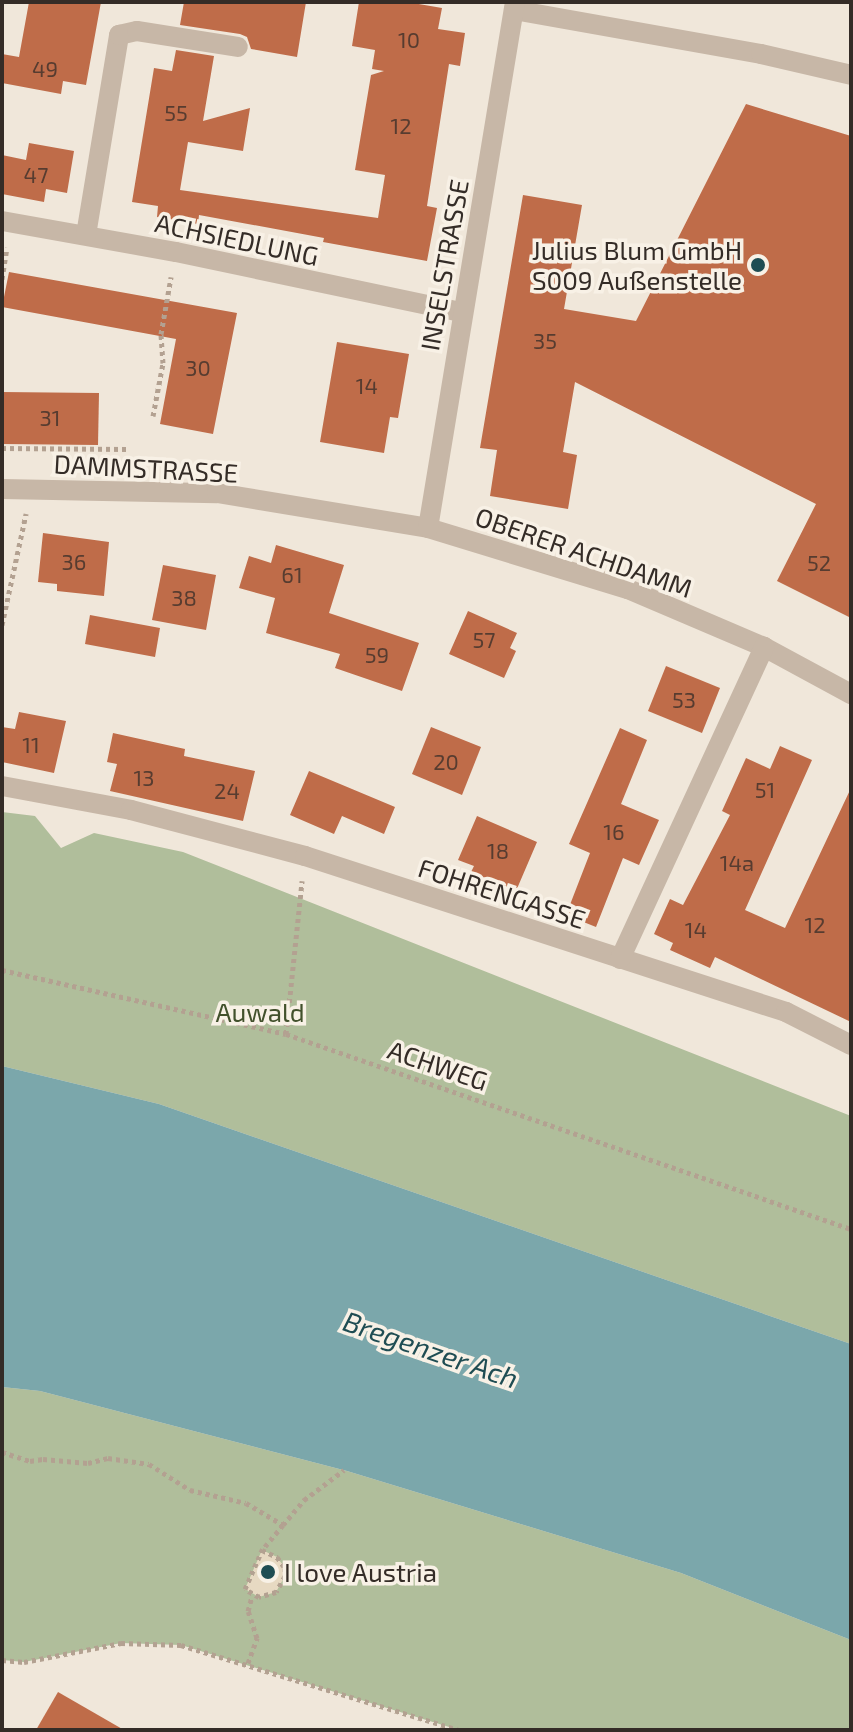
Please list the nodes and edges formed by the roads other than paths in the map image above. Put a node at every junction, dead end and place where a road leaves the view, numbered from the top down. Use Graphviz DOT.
graph roads {
  1 [pos="514,6"];
  2 [pos="238,47"];
  3 [pos="851,75"];
  4 [pos="2,221"];
  5 [pos="86,235"];
  6 [pos="461,312"];
  7 [pos="2,489"];
  8 [pos="428,528"];
  9 [pos="764,647"];
  10 [pos="851,694"];
  11 [pos="2,786"];
  12 [pos="620,959"];
  13 [pos="851,1045"];
  1 -- 3 [label="street, INSELSTRASSE"];
  1 -- 6 [label="street, INSELSTRASSE"];
  2 -- 5 [label="street"];
  4 -- 5 [label="street, ACHSIEDLUNG"];
  5 -- 6 [label="street, ACHSIEDLUNG"];
  6 -- 8 [label="street, INSELSTRASSE"];
  7 -- 8 [label="street, DAMMSTRASSE"];
  8 -- 9 [label="street, OBERER ACHDAMM"];
  9 -- 10 [label="street, OBERER ACHDAMM"];
  9 -- 12 [label="street"];
  11 -- 12 [label="street, FOHRENGASSE"];
  12 -- 13 [label="street, FOHRENGASSE"];
}
